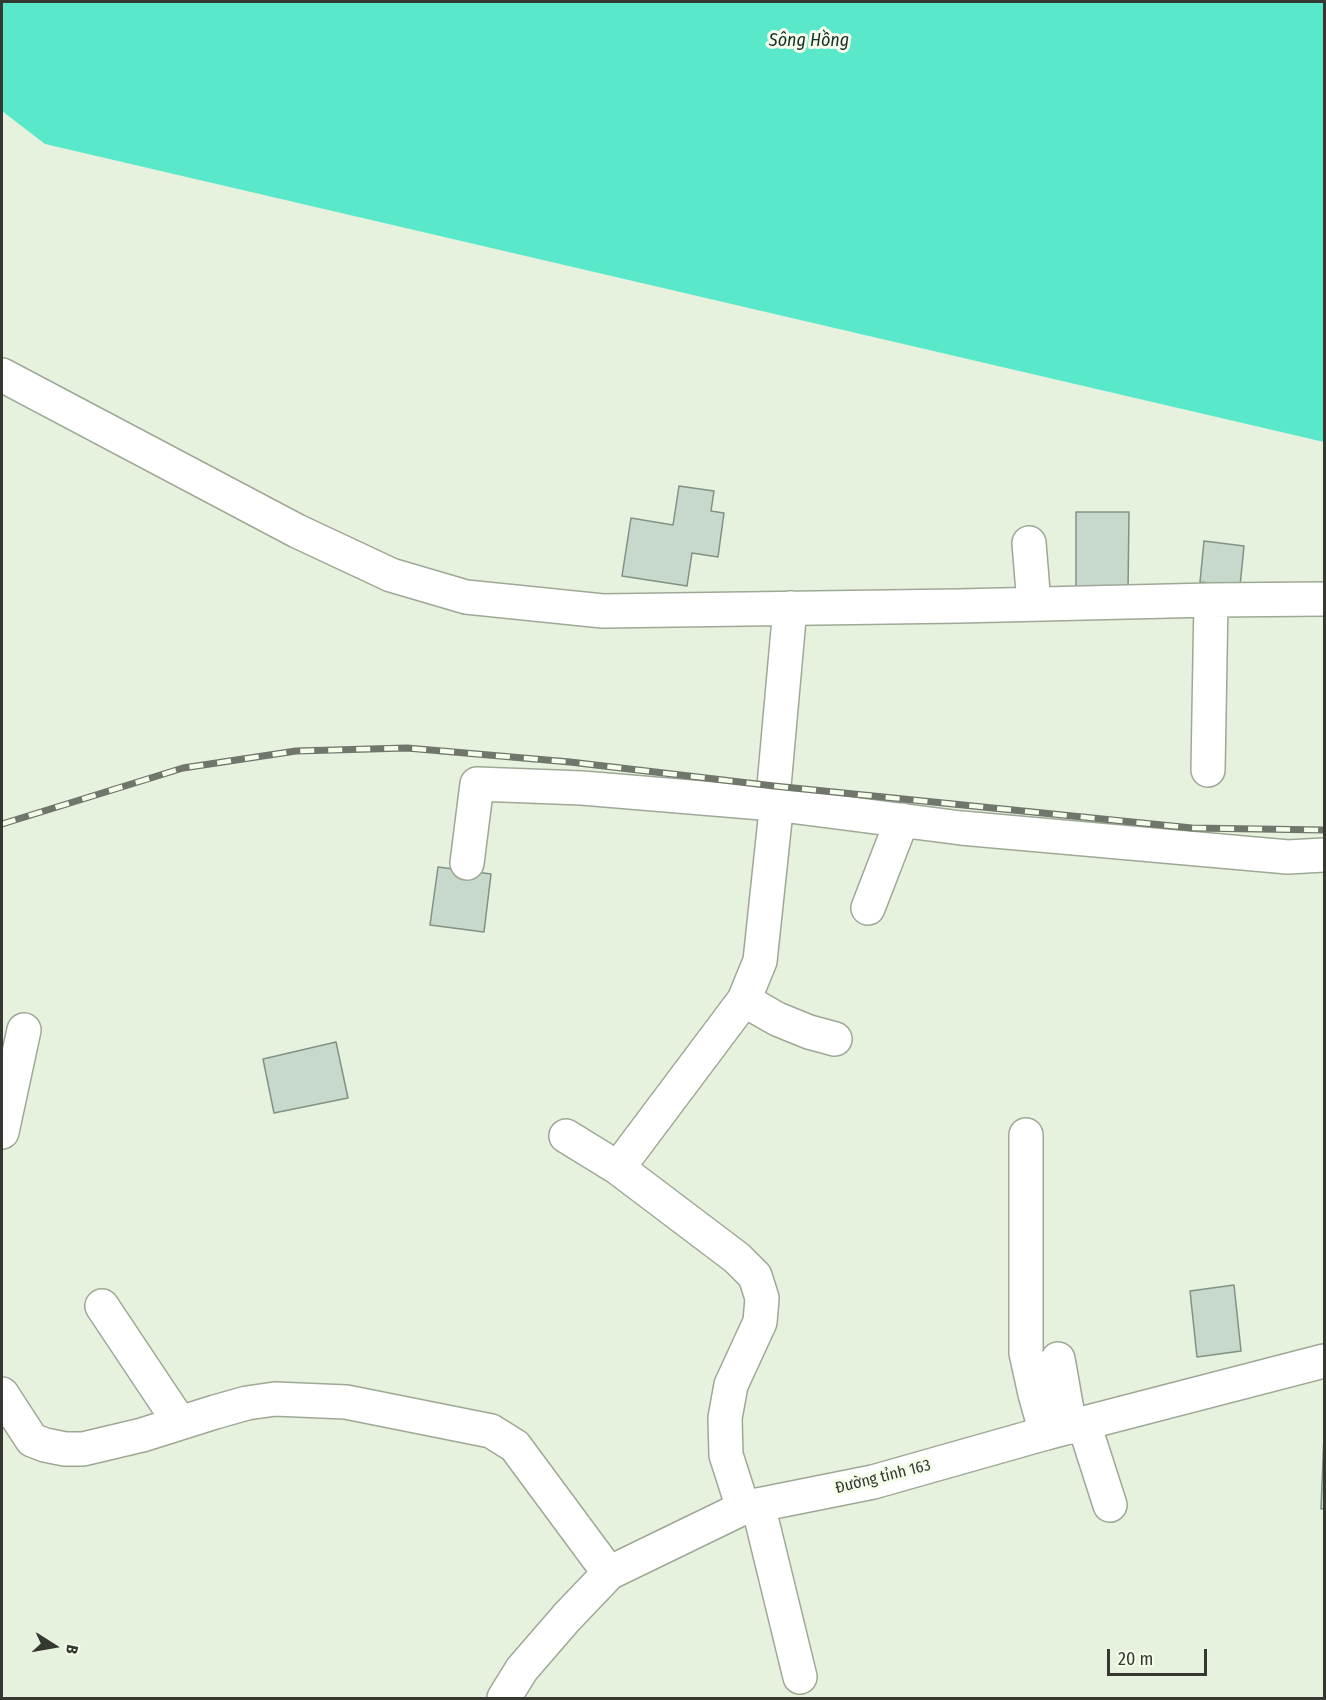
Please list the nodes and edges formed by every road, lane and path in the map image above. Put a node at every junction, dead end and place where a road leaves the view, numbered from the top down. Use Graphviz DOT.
graph roads {
  1 [pos="2,375"];
  2 [pos="1029,543"];
  3 [pos="1324,599"];
  4 [pos="1211,600"];
  5 [pos="1034,604"];
  6 [pos="790,608"];
  7 [pos="1208,770"];
  8 [pos="774,804"];
  9 [pos="902,820"];
  10 [pos="1324,855"];
  11 [pos="467,863"];
  12 [pos="868,908"];
  13 [pos="744,1000"];
  14 [pos="24,1030"];
  15 [pos="836,1040"];
  16 [pos="2,1132"];
  17 [pos="1026,1135"];
  18 [pos="566,1136"];
  19 [pos="618,1168"];
  20 [pos="102,1306"];
  21 [pos="1058,1359"];
  22 [pos="1324,1361"];
  23 [pos="2,1394"];
  24 [pos="180,1423"];
  25 [pos="1066,1428"];
  26 [pos="1110,1505"];
  27 [pos="751,1507"];
  28 [pos="609,1573"];
  29 [pos="800,1677"];
  30 [pos="504,1698"];
  1 -- 6 [label="street"];
  2 -- 5 [label="street"];
  3 -- 4 [label="street"];
  4 -- 5 [label="street"];
  4 -- 7 [label="street"];
  5 -- 6 [label="street"];
  6 -- 8 [label="street"];
  8 -- 9 [label="street"];
  8 -- 11 [label="street"];
  8 -- 13 [label="street"];
  9 -- 10 [label="street"];
  9 -- 12 [label="street"];
  13 -- 15 [label="street"];
  13 -- 19 [label="street"];
  14 -- 16 [label="street"];
  17 -- 25 [label="street"];
  18 -- 19 [label="street"];
  19 -- 27 [label="street"];
  20 -- 24 [label="street"];
  21 -- 25 [label="street"];
  22 -- 25 [label="street, Đường tỉnh 163"];
  23 -- 24 [label="street"];
  24 -- 28 [label="street"];
  25 -- 26 [label="street"];
  25 -- 27 [label="street, Đường tỉnh 163"];
  27 -- 28 [label="street, Đường tỉnh 163"];
  27 -- 29 [label="street"];
  28 -- 30 [label="street, Đường tỉnh 163"];
}
